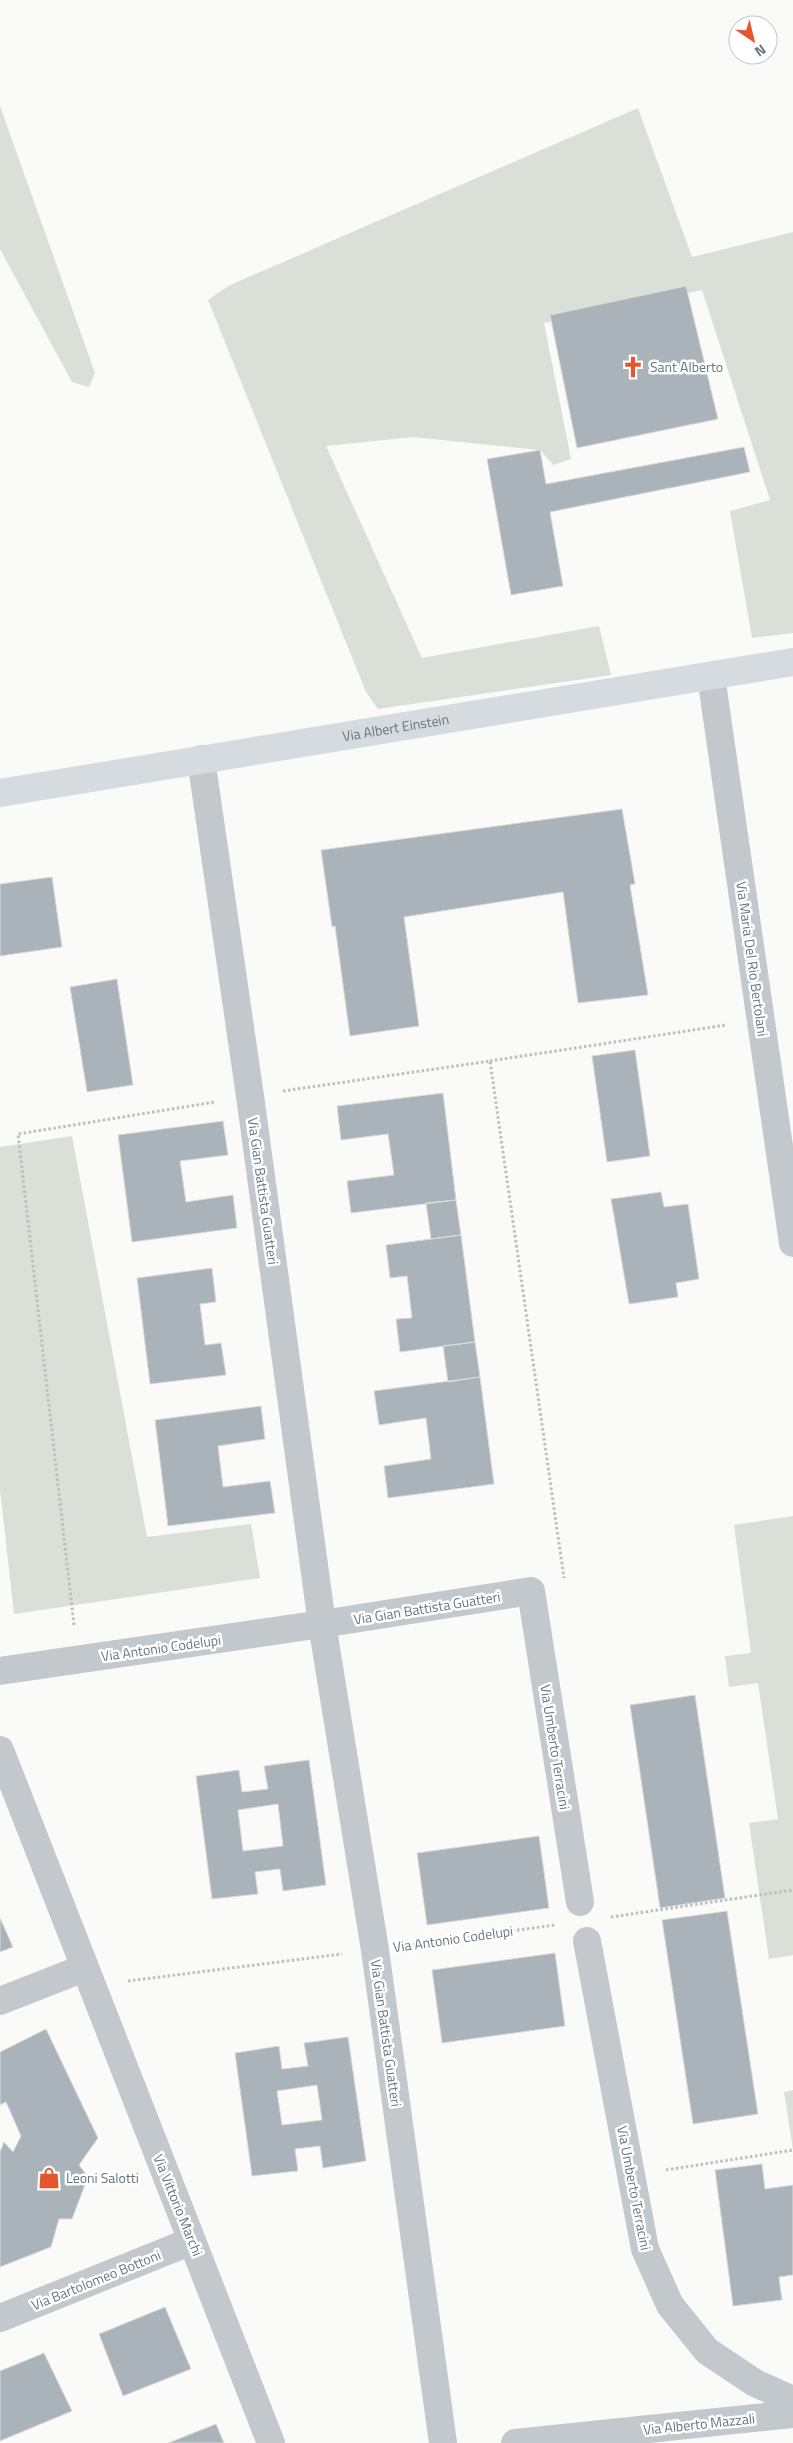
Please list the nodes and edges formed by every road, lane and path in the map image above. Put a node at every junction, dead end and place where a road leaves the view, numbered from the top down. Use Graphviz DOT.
graph roads {
  1 [pos="793,662"];
  2 [pos="711,676"];
  3 [pos="201,759"];
  4 [pos="0,793"];
  5 [pos="760,1020"];
  6 [pos="490,1061"];
  7 [pos="793,1243"];
  8 [pos="531,1591"];
  9 [pos="322,1624"];
  10 [pos="0,1672"];
  11 [pos="0,1750"];
  12 [pos="793,1890"];
  13 [pos="572,1913"];
  14 [pos="603,1918"];
  15 [pos="587,1941"];
  16 [pos="376,1960"];
  17 [pos="84,1968"];
  18 [pos="0,2001"];
  19 [pos="793,2150"];
  20 [pos="631,2175"];
  21 [pos="192,2241"];
  22 [pos="0,2318"];
  23 [pos="793,2400"];
  24 [pos="793,2414"];
  25 [pos="271,2443"];
  26 [pos="443,2443"];
  27 [pos="515,2443"];
  1 -- 2 [label="main road, Via Albert Einstein"];
  2 -- 3 [label="main road, Via Albert Einstein"];
  2 -- 5 [label="street, Via Maria Del Rio Bertolani"];
  3 -- 4 [label="main road, Via Albert Einstein"];
  3 -- 9 [label="street, Via Gian Battista Guatteri"];
  5 -- 6 [label="path"];
  5 -- 7 [label="street, Via Maria Del Rio Bertolani"];
  8 -- 9 [label="street, Via Gian Battista Guatteri"];
  8 -- 13 [label="street, Via Umberto Terracini"];
  9 -- 10 [label="street, Via Antonio Codelupi"];
  9 -- 16 [label="street, Via Gian Battista Guatteri"];
  11 -- 17 [label="street, Via Vittorio Marchi"];
  12 -- 14 [label="path"];
  13 -- 16 [label="path, Via Antonio Codelupi"];
  15 -- 20 [label="street, Via Umberto Terracini"];
  16 -- 17 [label="path, Via Antonio Codelupi"];
  16 -- 26 [label="street, Via Gian Battista Guatteri"];
  17 -- 18 [label="street"];
  17 -- 21 [label="street, Via Vittorio Marchi"];
  19 -- 20 [label="path"];
  20 -- 23 [label="street, Via Umberto Terracini"];
  21 -- 22 [label="street, Via Bartolomeo Bottoni"];
  21 -- 25 [label="street, Via Vittorio Marchi"];
  24 -- 27 [label="street, Via Alberto Mazzali"];
}
